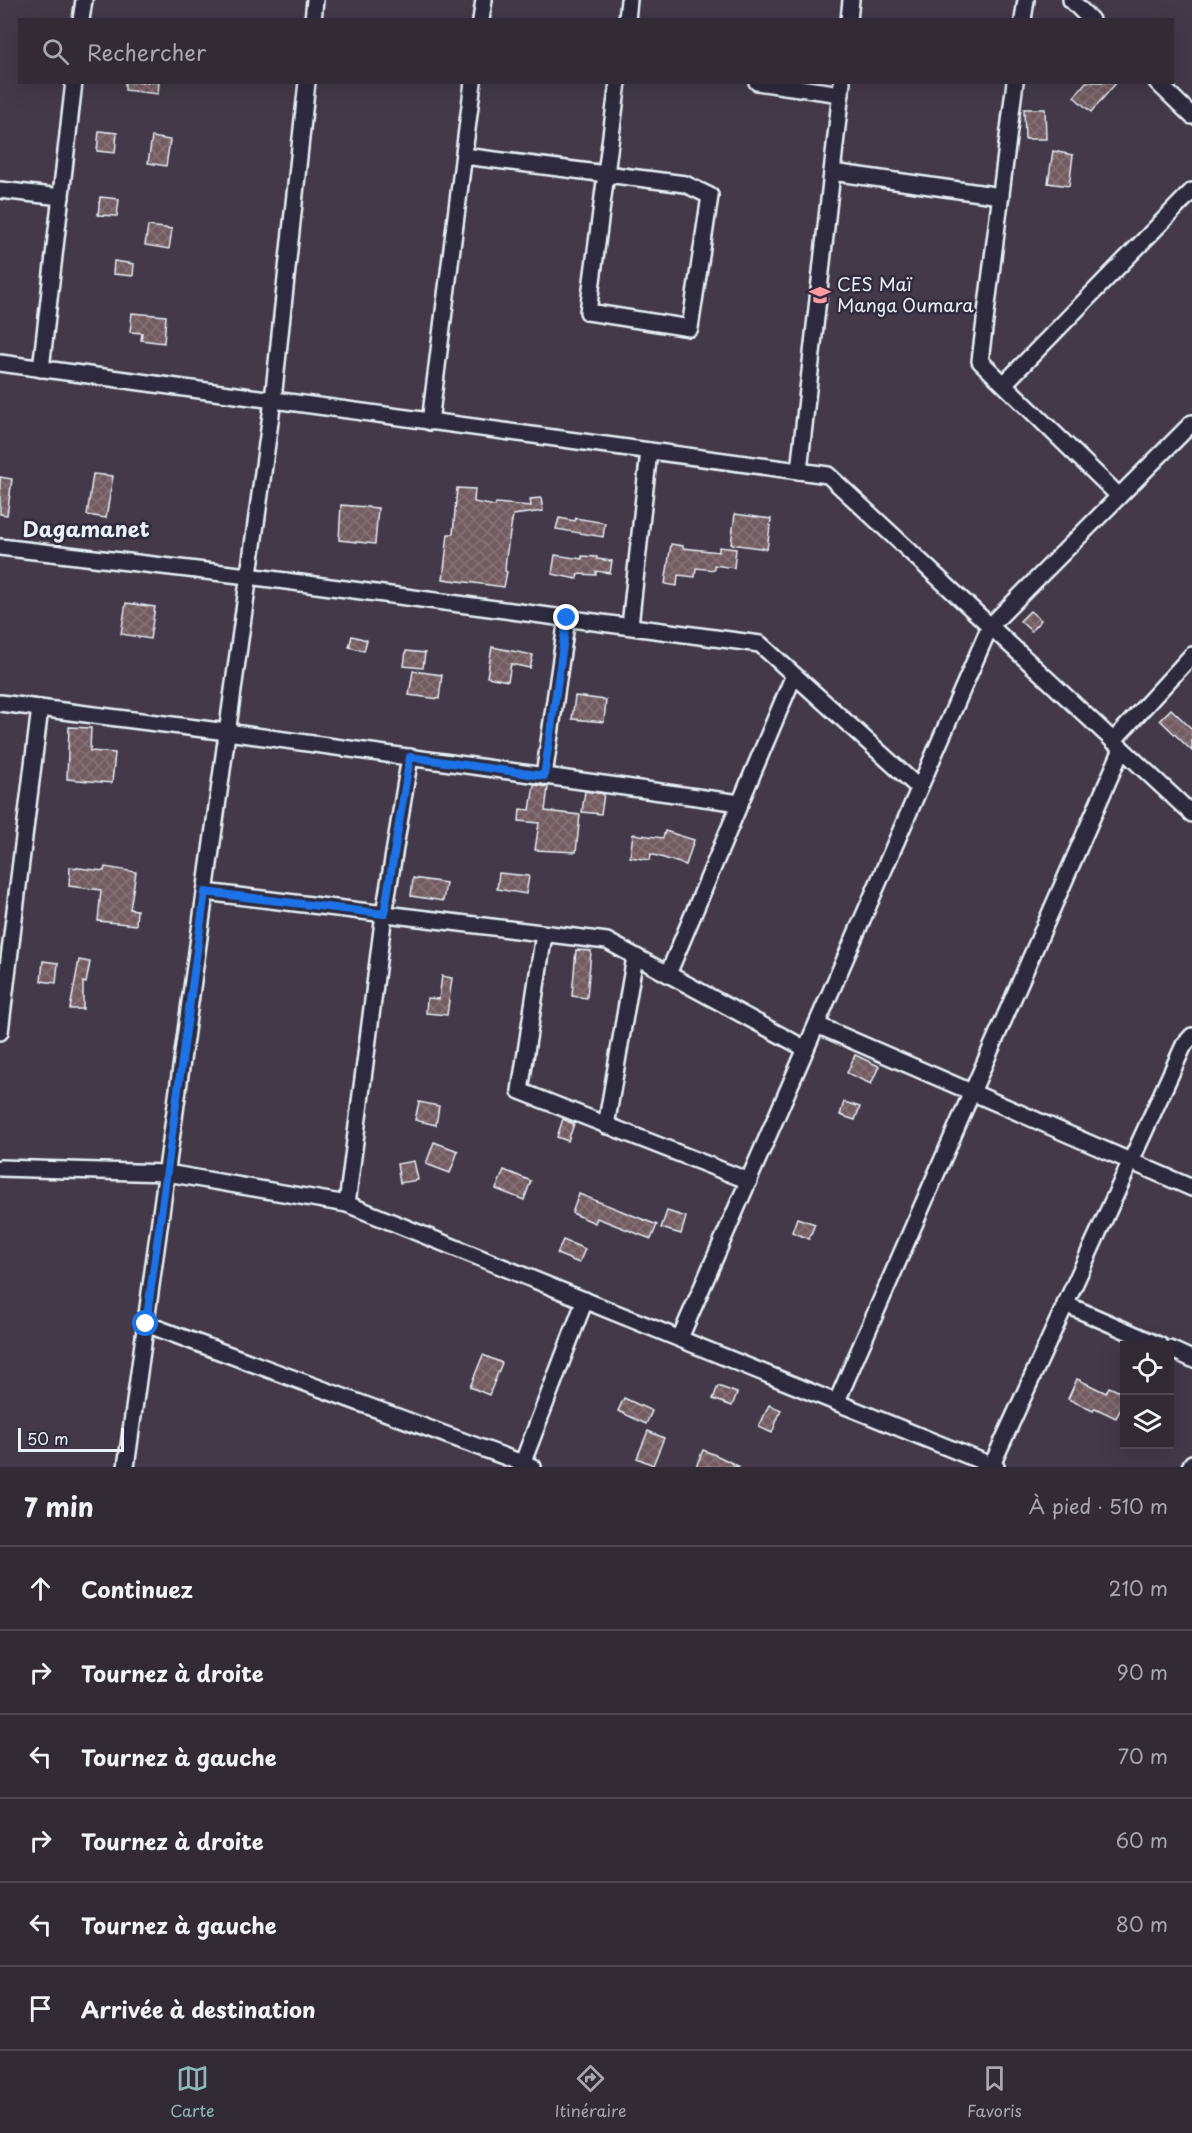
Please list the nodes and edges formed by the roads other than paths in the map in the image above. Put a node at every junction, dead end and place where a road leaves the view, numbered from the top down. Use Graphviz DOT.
graph roads {
  1 [pos="84,0"];
  2 [pos="315,0"];
  3 [pos="484,0"];
  4 [pos="630,0"];
  5 [pos="851,0"];
  6 [pos="1026,0"];
  7 [pos="1071,0"];
  8 [pos="81,18"];
  9 [pos="313,18"];
  10 [pos="482,18"];
  11 [pos="627,18"];
  12 [pos="849,18"];
  13 [pos="1023,18"];
  14 [pos="1089,18"];
  15 [pos="74,84"];
  16 [pos="307,84"];
  17 [pos="473,84"];
  18 [pos="618,84"];
  19 [pos="785,84"];
  20 [pos="1015,84"];
  21 [pos="1159,84"];
  22 [pos="841,88"];
  23 [pos="1192,116"];
  24 [pos="464,156"];
  25 [pos="832,172"];
  26 [pos="606,174"];
  27 [pos="0,190"];
  28 [pos="1192,191"];
  29 [pos="1001,196"];
  30 [pos="61,197"];
  31 [pos="0,363"];
  32 [pos="41,369"];
  33 [pos="1004,384"];
  34 [pos="273,400"];
  35 [pos="430,422"];
  36 [pos="1192,423"];
  37 [pos="649,451"];
  38 [pos="799,471"];
  39 [pos="1119,496"];
  40 [pos="0,547"];
  41 [pos="248,576"];
  42 [pos="567,618"];
  43 [pos="630,626"];
  44 [pos="990,626"];
  45 [pos="1192,655"];
  46 [pos="794,675"];
  47 [pos="0,703"];
  48 [pos="40,708"];
  49 [pos="227,732"];
  50 [pos="1118,745"];
  51 [pos="410,757"];
  52 [pos="544,776"];
  53 [pos="920,788"];
  54 [pos="740,803"];
  55 [pos="1192,814"];
  56 [pos="205,892"];
  57 [pos="384,914"];
  58 [pos="544,934"];
  59 [pos="635,957"];
  60 [pos="668,974"];
  61 [pos="817,1025"];
  62 [pos="0,1032"];
  63 [pos="1189,1045"];
  64 [pos="806,1049"];
  65 [pos="972,1092"];
  66 [pos="606,1126"];
  67 [pos="1129,1161"];
  68 [pos="0,1168"];
  69 [pos="167,1173"];
  70 [pos="749,1181"];
  71 [pos="1192,1188"];
  72 [pos="347,1204"];
  73 [pos="585,1300"];
  74 [pos="1065,1304"];
  75 [pos="146,1324"];
  76 [pos="680,1338"];
  77 [pos="1150,1341"];
  78 [pos="1174,1351"];
  79 [pos="1192,1359"];
  80 [pos="837,1401"];
  81 [pos="1192,1463"];
  82 [pos="525,1466"];
  83 [pos="993,1466"];
  84 [pos="126,1467"];
  85 [pos="1190,1467"];
  1 -- 8 [label="street"];
  2 -- 9 [label="street"];
  3 -- 10 [label="street"];
  4 -- 11 [label="street"];
  5 -- 12 [label="street"];
  6 -- 13 [label="street"];
  7 -- 14 [label="street"];
  15 -- 30 [label="street"];
  16 -- 34 [label="street"];
  17 -- 24 [label="street"];
  18 -- 26 [label="street"];
  19 -- 22 [label="street"];
  20 -- 29 [label="street"];
  21 -- 23 [label="street"];
  22 -- 25 [label="street"];
  24 -- 26 [label="street"];
  24 -- 35 [label="street"];
  25 -- 29 [label="street"];
  25 -- 38 [label="street"];
  26 -- 26 [label="street"];
  27 -- 30 [label="street"];
  28 -- 33 [label="street"];
  29 -- 33 [label="street"];
  30 -- 32 [label="street"];
  31 -- 32 [label="street"];
  32 -- 34 [label="street"];
  33 -- 39 [label="street"];
  34 -- 35 [label="street"];
  34 -- 41 [label="street"];
  35 -- 37 [label="street"];
  36 -- 39 [label="street"];
  37 -- 38 [label="street"];
  37 -- 43 [label="street"];
  38 -- 44 [label="street"];
  39 -- 44 [label="street"];
  40 -- 41 [label="street"];
  41 -- 42 [label="street"];
  41 -- 49 [label="street"];
  42 -- 43 [label="street"];
  42 -- 52 [label="street"];
  43 -- 46 [label="street"];
  44 -- 50 [label="street"];
  44 -- 53 [label="street"];
  45 -- 50 [label="street"];
  46 -- 53 [label="street"];
  46 -- 54 [label="street"];
  47 -- 48 [label="street"];
  48 -- 49 [label="street"];
  48 -- 62 [label="street"];
  49 -- 51 [label="street"];
  49 -- 56 [label="street"];
  50 -- 55 [label="street"];
  50 -- 65 [label="street"];
  51 -- 52 [label="street"];
  51 -- 57 [label="street"];
  52 -- 54 [label="street"];
  53 -- 61 [label="street"];
  54 -- 60 [label="street"];
  56 -- 57 [label="street"];
  56 -- 69 [label="street"];
  57 -- 58 [label="street"];
  57 -- 72 [label="street"];
  58 -- 59 [label="street"];
  58 -- 66 [label="street"];
  59 -- 60 [label="street"];
  59 -- 66 [label="street"];
  60 -- 64 [label="street"];
  61 -- 64 [label="street"];
  61 -- 65 [label="street"];
  63 -- 67 [label="street"];
  64 -- 70 [label="street"];
  65 -- 67 [label="street"];
  65 -- 80 [label="street"];
  66 -- 70 [label="street"];
  67 -- 71 [label="street"];
  67 -- 74 [label="street"];
  68 -- 69 [label="street"];
  69 -- 72 [label="street"];
  69 -- 75 [label="street"];
  70 -- 76 [label="street"];
  72 -- 73 [label="street"];
  73 -- 76 [label="street"];
  73 -- 82 [label="street"];
  74 -- 77 [label="street"];
  74 -- 83 [label="street"];
  75 -- 82 [label="street"];
  75 -- 84 [label="street"];
  76 -- 80 [label="street"];
  78 -- 79 [label="street"];
  80 -- 83 [label="street"];
  81 -- 85 [label="street"];
}
